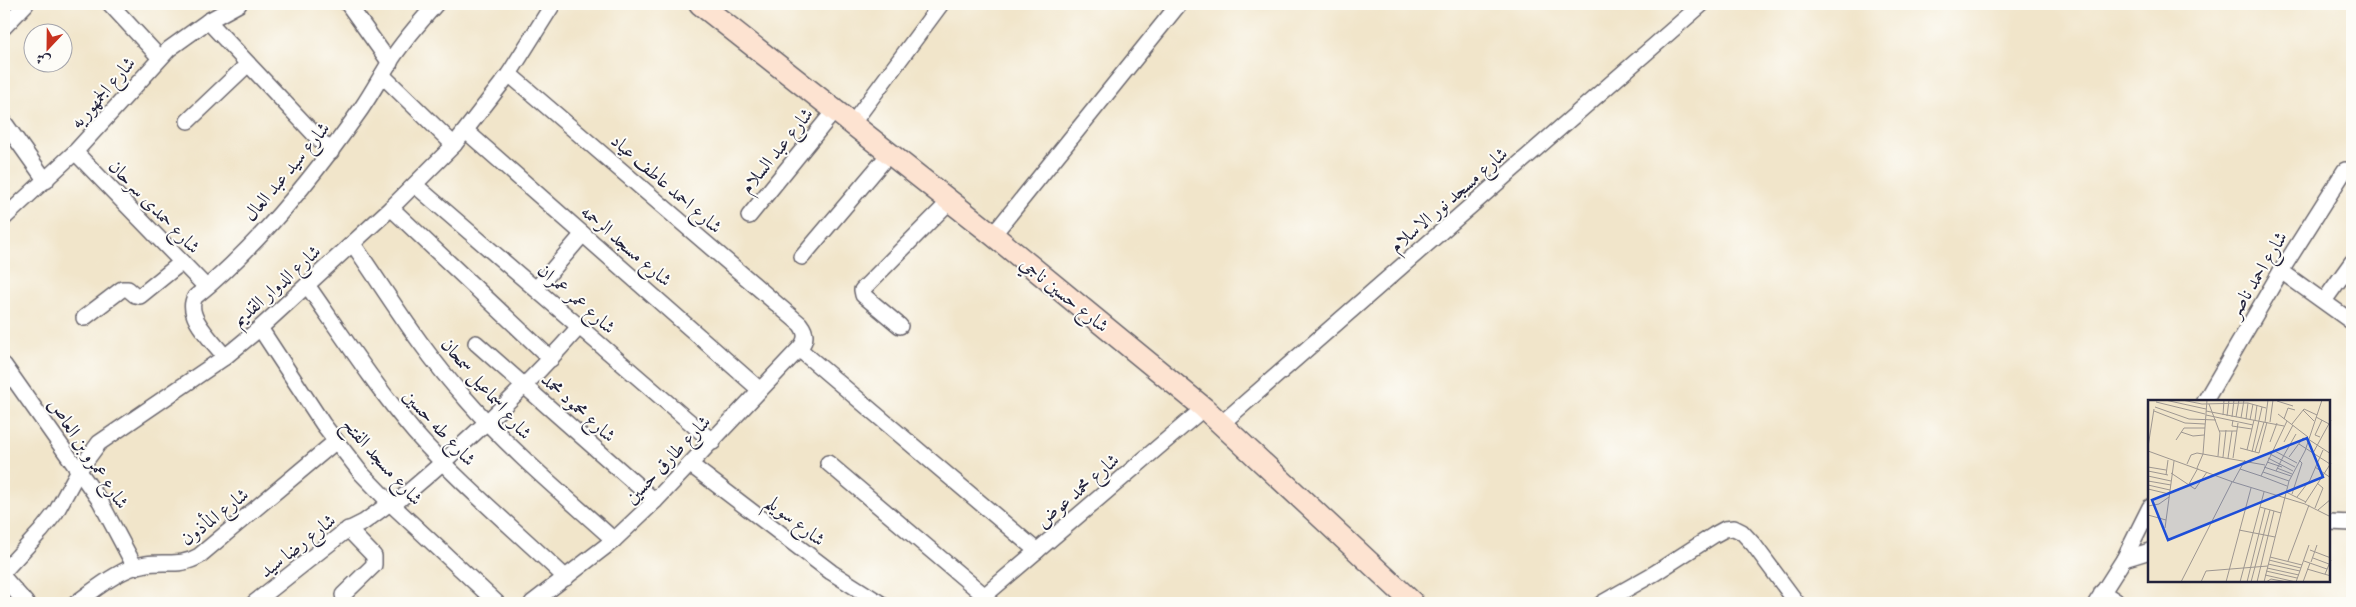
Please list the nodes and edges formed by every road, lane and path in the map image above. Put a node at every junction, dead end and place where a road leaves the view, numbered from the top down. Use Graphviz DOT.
graph roads {
  1 [pos="26,4"];
  2 [pos="110,4"];
  3 [pos="239,4"];
  4 [pos="348,4"];
  5 [pos="436,4"];
  6 [pos="553,4"];
  7 [pos="700,4"];
  8 [pos="941,4"];
  9 [pos="1179,4"];
  10 [pos="1702,4"];
  11 [pos="208,21"];
  12 [pos="4,27"];
  13 [pos="160,58"];
  14 [pos="248,64"];
  15 [pos="386,69"];
  16 [pos="509,74"];
  17 [pos="835,110"];
  18 [pos="188,121"];
  19 [pos="4,122"];
  20 [pos="852,124"];
  21 [pos="466,131"];
  22 [pos="454,145"];
  23 [pos="75,152"];
  24 [pos="331,152"];
  25 [pos="890,154"];
  26 [pos="2345,170"];
  27 [pos="46,181"];
  28 [pos="415,185"];
  29 [pos="950,201"];
  30 [pos="391,208"];
  31 [pos="749,216"];
  32 [pos="4,218"];
  33 [pos="583,234"];
  34 [pos="993,235"];
  35 [pos="353,244"];
  36 [pos="802,258"];
  37 [pos="182,262"];
  38 [pos="2352,262"];
  39 [pos="2281,271"];
  40 [pos="307,285"];
  41 [pos="206,287"];
  42 [pos="536,289"];
  43 [pos="2324,301"];
  44 [pos="84,318"];
  45 [pos="2352,322"];
  46 [pos="900,326"];
  47 [pos="579,327"];
  48 [pos="260,328"];
  49 [pos="476,343"];
  50 [pos="799,349"];
  51 [pos="225,356"];
  52 [pos="551,359"];
  53 [pos="4,367"];
  54 [pos="525,386"];
  55 [pos="760,390"];
  56 [pos="2206,400"];
  57 [pos="1204,408"];
  58 [pos="487,423"];
  59 [pos="1221,424"];
  60 [pos="336,441"];
  61 [pos="713,442"];
  62 [pos="444,463"];
  63 [pos="828,463"];
  64 [pos="692,465"];
  65 [pos="79,470"];
  66 [pos="655,501"];
  67 [pos="391,504"];
  68 [pos="2148,511"];
  69 [pos="2331,522"];
  70 [pos="2352,523"];
  71 [pos="348,529"];
  72 [pos="614,540"];
  73 [pos="1037,552"];
  74 [pos="2148,552"];
  75 [pos="2124,559"];
  76 [pos="135,568"];
  77 [pos="4,571"];
  78 [pos="4,578"];
  79 [pos="566,578"];
  80 [pos="343,595"];
  81 [pos="2099,598"];
  82 [pos="980,600"];
  83 [pos="541,601"];
  84 [pos="26,603"];
  85 [pos="76,603"];
  86 [pos="254,603"];
  87 [pos="497,603"];
  88 [pos="880,603"];
  89 [pos="1413,603"];
  90 [pos="1602,603"];
  91 [pos="1797,603"];
  92 [pos="2119,603"];
  1 -- 12 [label="street"];
  2 -- 13 [label="street"];
  3 -- 11 [label="street, شارع الجمهوريه"];
  4 -- 15 [label="street"];
  5 -- 15 [label="street, شارع سيد عبد العال"];
  6 -- 16 [label="street, شارع الدوار القديم"];
  7 -- 17 [label="street, شارع حسين ناجي"];
  8 -- 20 [label="street"];
  9 -- 34 [label="street"];
  10 -- 59 [label="street, شارع مسجد نور الاسلام"];
  11 -- 13 [label="street, شارع الجمهوريه"];
  11 -- 14 [label="street"];
  13 -- 23 [label="street, شارع الجمهوريه"];
  14 -- 18 [label="street"];
  14 -- 24 [label="street"];
  15 -- 22 [label="street"];
  15 -- 24 [label="street, شارع سيد عبد العال"];
  16 -- 21 [label="street, شارع الدوار القديم"];
  16 -- 50 [label="street, شارع احمد عاطف عياد"];
  17 -- 20 [label="street, شارع حسين ناجي"];
  17 -- 31 [label="street, شارع عبد السلام"];
  19 -- 27 [label="street"];
  20 -- 25 [label="street, شارع حسين ناجي"];
  21 -- 22 [label="street, شارع الدوار القديم"];
  21 -- 33 [label="street, شارع مسجد الرحمه"];
  22 -- 28 [label="street, شارع الدوار القديم"];
  23 -- 27 [label="street, شارع الجمهوريه"];
  23 -- 37 [label="street, شارع حمدى سرحان"];
  24 -- 41 [label="street, شارع سيد عبد العال"];
  25 -- 29 [label="street, شارع حسين ناجي"];
  25 -- 36 [label="street"];
  26 -- 39 [label="street, شارع احمد ناصر"];
  27 -- 32 [label="street, شارع الجمهوريه"];
  28 -- 30 [label="street, شارع الدوار القديم"];
  28 -- 42 [label="street, شارع عمر عمران"];
  29 -- 34 [label="street, شارع حسين ناجي"];
  29 -- 46 [label="street"];
  30 -- 35 [label="street, شارع الدوار القديم"];
  30 -- 52 [label="street"];
  33 -- 42 [label="street"];
  33 -- 55 [label="street, شارع مسجد الرحمه"];
  34 -- 57 [label="street, شارع حسين ناجي"];
  35 -- 40 [label="street, شارع الدوار القديم"];
  35 -- 58 [label="street, شارع اسماعيل سمحان"];
  37 -- 41 [label="street, شارع حمدى سرحان"];
  37 -- 44 [label="street"];
  38 -- 43 [label="street"];
  39 -- 43 [label="street"];
  39 -- 56 [label="street, شارع احمد ناصر"];
  40 -- 48 [label="street, شارع الدوار القديم"];
  40 -- 62 [label="street, شارع طه حسين"];
  41 -- 51 [label="street, شارع سيد عبد العال"];
  42 -- 47 [label="street, شارع عمر عمران"];
  43 -- 45 [label="street"];
  47 -- 52 [label="street, شارع رضا سيد"];
  47 -- 61 [label="street, شارع عمر عمران"];
  48 -- 51 [label="street, شارع الدوار القديم"];
  48 -- 60 [label="street, شارع مسجد الفتح"];
  49 -- 54 [label="street, شارع محمود محمد"];
  50 -- 55 [label="street, شارع طارق حسين"];
  50 -- 73 [label="street"];
  51 -- 65 [label="street, شارع الدوار القديم"];
  52 -- 54 [label="street, شارع رضا سيد"];
  53 -- 65 [label="street, شارع عمرو بن العاص"];
  54 -- 58 [label="street, شارع رضا سيد"];
  54 -- 66 [label="street, شارع محمود محمد"];
  55 -- 61 [label="street, شارع طارق حسين"];
  57 -- 59 [label="street, شارع حسين ناجي"];
  57 -- 73 [label="street, شارع محمد عوض"];
  58 -- 62 [label="street, شارع رضا سيد"];
  58 -- 72 [label="street, شارع اسماعيل سمحان"];
  59 -- 89 [label="street, شارع حسين ناجي"];
  60 -- 67 [label="street, شارع مسجد الفتح"];
  60 -- 76 [label="street, شارع المأذون"];
  61 -- 64 [label="street, شارع طارق حسين"];
  62 -- 67 [label="street, شارع رضا سيد"];
  62 -- 79 [label="street, شارع طه حسين"];
  63 -- 82 [label="street"];
  64 -- 66 [label="street, شارع طارق حسين"];
  64 -- 88 [label="street, شارع سويلم"];
  65 -- 76 [label="street, شارع عمرو بن العاص"];
  65 -- 77 [label="street, شارع الدوار القديم"];
  66 -- 72 [label="street, شارع طارق حسين"];
  67 -- 71 [label="street, شارع رضا سيد"];
  67 -- 87 [label="street, شارع مسجد الفتح"];
  68 -- 75 [label="street"];
  69 -- 70 [label="street"];
  71 -- 80 [label="street"];
  71 -- 86 [label="street, شارع رضا سيد"];
  72 -- 79 [label="street, شارع طارق حسين"];
  73 -- 82 [label="street, شارع محمد عوض"];
  74 -- 75 [label="street"];
  75 -- 81 [label="street"];
  76 -- 85 [label="street, شارع المأذون"];
  78 -- 84 [label="street"];
  79 -- 83 [label="street, شارع طارق حسين"];
  81 -- 92 [label="street"];
  90 -- 91 [label="street"];
}
